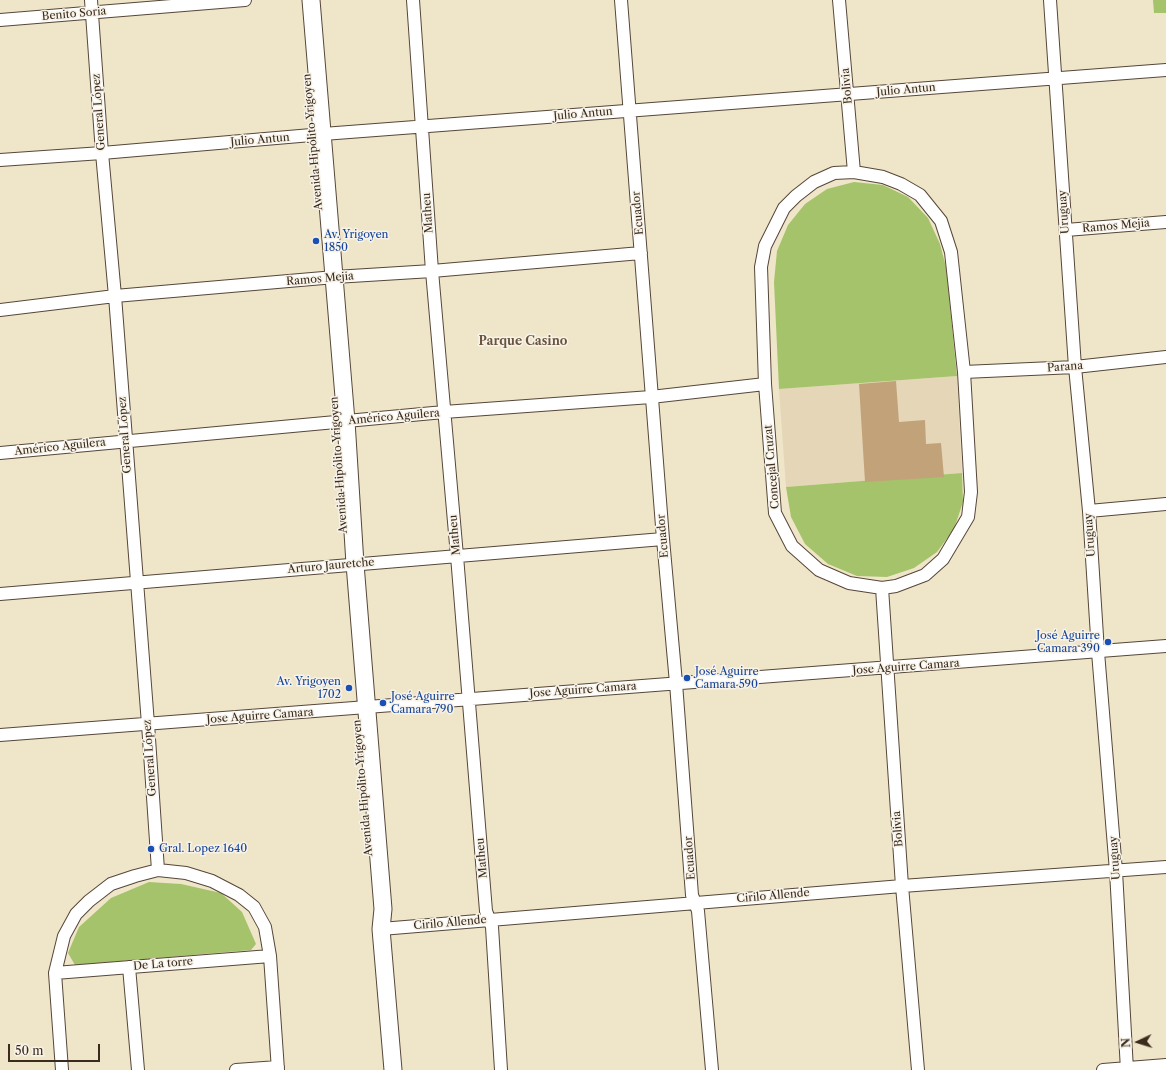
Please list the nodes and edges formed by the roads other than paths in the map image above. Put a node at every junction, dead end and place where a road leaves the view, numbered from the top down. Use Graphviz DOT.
graph roads {
  1 [pos="245,0"];
  2 [pos="301,0"];
  3 [pos="311,0"];
  4 [pos="413,0"];
  5 [pos="621,0"];
  6 [pos="839,0"];
  7 [pos="1050,0"];
  8 [pos="92,6"];
  9 [pos="0,20"];
  10 [pos="1166,70"];
  11 [pos="1056,78"];
  12 [pos="847,95"];
  13 [pos="629,110"];
  14 [pos="422,127"];
  15 [pos="318,134"];
  16 [pos="102,153"];
  17 [pos="0,160"];
  18 [pos="854,172"];
  19 [pos="1166,222"];
  20 [pos="1066,230"];
  21 [pos="641,253"];
  22 [pos="432,271"];
  23 [pos="330,278"];
  24 [pos="115,296"];
  25 [pos="0,310"];
  26 [pos="1166,357"];
  27 [pos="1075,367"];
  28 [pos="964,372"];
  29 [pos="765,384"];
  30 [pos="651,397"];
  31 [pos="444,412"];
  32 [pos="341,422"];
  33 [pos="126,441"];
  34 [pos="0,453"];
  35 [pos="1166,504"];
  36 [pos="1089,511"];
  37 [pos="663,539"];
  38 [pos="457,556"];
  39 [pos="350,564"];
  40 [pos="136,582"];
  41 [pos="882,588"];
  42 [pos="0,594"];
  43 [pos="1166,646"];
  44 [pos="1098,652"];
  45 [pos="886,668"];
  46 [pos="676,683"];
  47 [pos="469,699"];
  48 [pos="361,708"];
  49 [pos="148,724"];
  50 [pos="0,735"];
  51 [pos="1166,867"];
  52 [pos="158,870"];
  53 [pos="1116,871"];
  54 [pos="902,886"];
  55 [pos="696,903"];
  56 [pos="490,919"];
  57 [pos="381,929"];
  58 [pos="270,956"];
  59 [pos="129,967"];
  60 [pos="55,973"];
  61 [pos="1166,1065"];
  62 [pos="278,1068"];
  63 [pos="1127,1069"];
  64 [pos="62,1070"];
  65 [pos="138,1070"];
  66 [pos="236,1070"];
  67 [pos="393,1070"];
  68 [pos="501,1070"];
  69 [pos="712,1070"];
  70 [pos="918,1070"];
  71 [pos="1103,1070"];
  1 -- 8 [label="street, Benito Soria"];
  2 -- 15 [label="main road, Avenida Hipólito Yrigoyen"];
  3 -- 15 [label="main road, Avenida Hipólito Yrigoyen"];
  4 -- 14 [label="street, Matheu"];
  5 -- 13 [label="street, Ecuador"];
  6 -- 12 [label="street, Bolivia"];
  7 -- 11 [label="street, Uruguay"];
  8 -- 9 [label="street, Benito Soria"];
  8 -- 16 [label="street, General López"];
  10 -- 11 [label="street, Julio Antun"];
  11 -- 12 [label="street, Julio Antun"];
  11 -- 20 [label="street, Uruguay"];
  12 -- 13 [label="street, Julio Antun"];
  12 -- 18 [label="street, Bolivia"];
  13 -- 14 [label="street, Julio Antun"];
  13 -- 21 [label="street, Ecuador"];
  14 -- 15 [label="street, Julio Antun"];
  14 -- 22 [label="street, Matheu"];
  15 -- 16 [label="street, Julio Antun"];
  15 -- 23 [label="main road, Avenida Hipólito Yrigoyen"];
  16 -- 17 [label="street, Julio Antun"];
  16 -- 24 [label="street, General López"];
  18 -- 28 [label="street, Concejal Cruzat"];
  18 -- 29 [label="street, Concejal Cruzat"];
  19 -- 20 [label="street, Ramos Mejia"];
  20 -- 27 [label="street, Uruguay"];
  21 -- 22 [label="street, Ramos Mejia"];
  21 -- 30 [label="street, Ecuador"];
  22 -- 23 [label="street, Ramos Mejia"];
  22 -- 31 [label="street, Matheu"];
  23 -- 24 [label="street, Ramos Mejia"];
  23 -- 32 [label="main road, Avenida Hipólito Yrigoyen"];
  24 -- 25 [label="street, Ramos Mejia"];
  24 -- 33 [label="street, General López"];
  26 -- 27 [label="street, Parana"];
  27 -- 28 [label="street, Parana"];
  27 -- 36 [label="street, Uruguay"];
  28 -- 41 [label="street, Concejal Cruzat"];
  29 -- 30 [label="street, Américo Aguilera"];
  29 -- 41 [label="street, Concejal Cruzat"];
  30 -- 31 [label="street, Américo Aguilera"];
  30 -- 37 [label="street, Ecuador"];
  31 -- 32 [label="street, Américo Aguilera"];
  31 -- 38 [label="street, Matheu"];
  32 -- 33 [label="street, Américo Aguilera"];
  32 -- 39 [label="main road, Avenida Hipólito Yrigoyen"];
  33 -- 34 [label="street, Américo Aguilera"];
  33 -- 40 [label="street, General López"];
  35 -- 36 [label="street"];
  36 -- 44 [label="street, Uruguay"];
  37 -- 38 [label="street, Arturo Jauretche"];
  37 -- 46 [label="street, Ecuador"];
  38 -- 39 [label="street, Arturo Jauretche"];
  38 -- 47 [label="street, Matheu"];
  39 -- 40 [label="street, Arturo Jauretche"];
  39 -- 48 [label="main road, Avenida Hipólito Yrigoyen"];
  40 -- 42 [label="street, Arturo Jauretche"];
  40 -- 49 [label="street, General López"];
  41 -- 45 [label="street, Bolivia"];
  43 -- 44 [label="street, Jose Aguirre Camara"];
  44 -- 45 [label="street, Jose Aguirre Camara"];
  44 -- 53 [label="street, Uruguay"];
  45 -- 46 [label="street, Jose Aguirre Camara"];
  45 -- 54 [label="street, Bolivia"];
  46 -- 47 [label="street, Jose Aguirre Camara"];
  46 -- 55 [label="street, Ecuador"];
  47 -- 48 [label="street, Jose Aguirre Camara"];
  47 -- 56 [label="street, Matheu"];
  48 -- 49 [label="street, Jose Aguirre Camara"];
  48 -- 57 [label="main road, Avenida Hipólito Yrigoyen"];
  49 -- 50 [label="street, Jose Aguirre Camara"];
  49 -- 52 [label="street, General López"];
  51 -- 53 [label="street, Cirilo Allende"];
  52 -- 58 [label="street"];
  52 -- 60 [label="street"];
  53 -- 54 [label="street, Cirilo Allende"];
  53 -- 63 [label="street, Uruguay"];
  54 -- 55 [label="street, Cirilo Allende"];
  54 -- 70 [label="street, Bolivia"];
  55 -- 56 [label="street, Cirilo Allende"];
  55 -- 69 [label="street, Ecuador"];
  56 -- 57 [label="street, Cirilo Allende"];
  56 -- 68 [label="street, Matheu"];
  57 -- 67 [label="main road, Avenida Hipólito Yrigoyen"];
  58 -- 59 [label="street, De La torre"];
  58 -- 62 [label="street"];
  59 -- 60 [label="street, De La torre"];
  59 -- 65 [label="street"];
  60 -- 64 [label="street"];
  61 -- 63 [label="street"];
  62 -- 66 [label="street"];
  63 -- 71 [label="street"];
}
